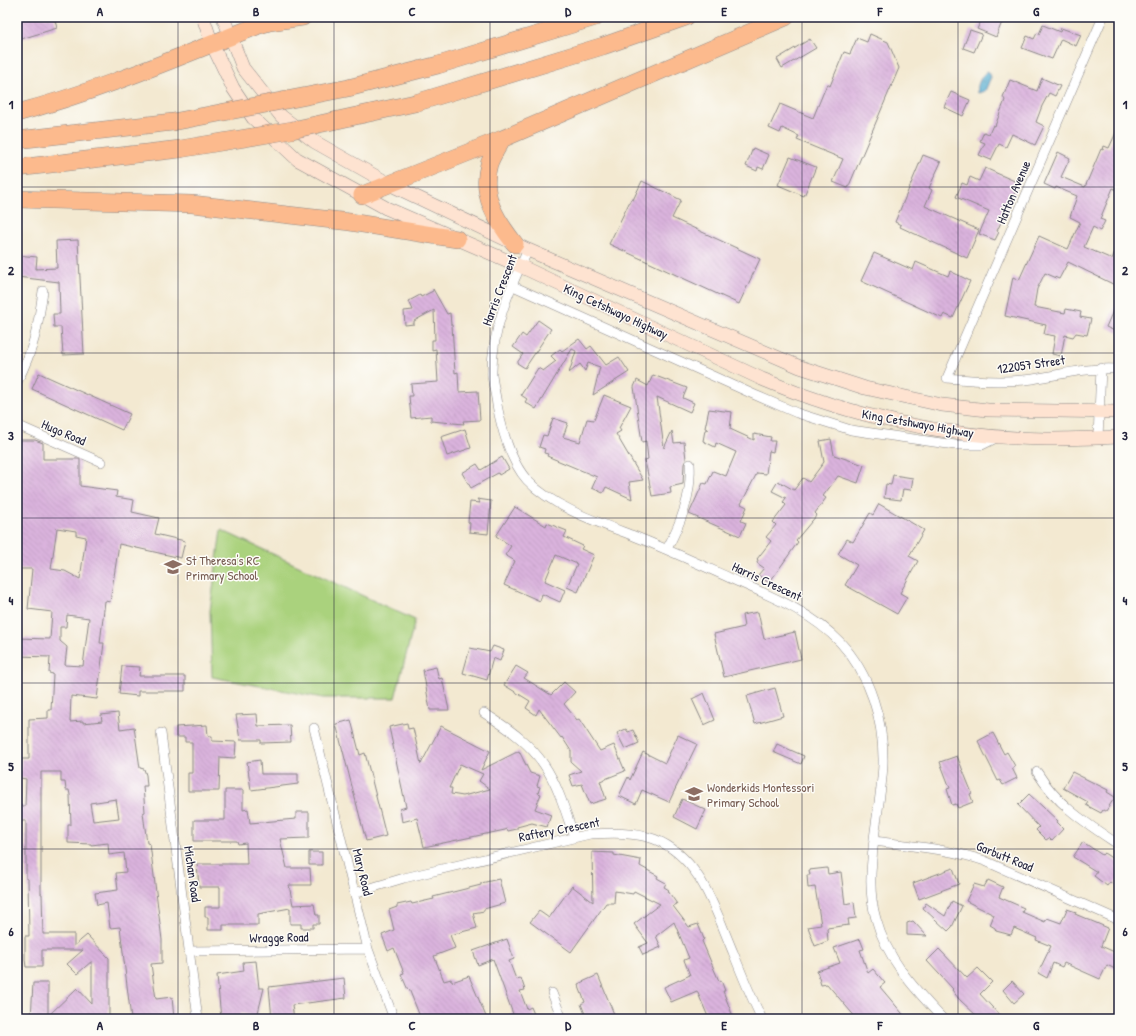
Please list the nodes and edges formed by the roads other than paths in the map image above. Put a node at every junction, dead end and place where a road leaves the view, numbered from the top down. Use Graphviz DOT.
graph roads {
  1 [pos="203,17"];
  2 [pos="223,17"];
  3 [pos="303,17"];
  4 [pos="596,17"];
  5 [pos="686,17"];
  6 [pos="786,17"];
  7 [pos="1103,17"];
  8 [pos="230,37"];
  9 [pos="212,44"];
  10 [pos="17,113"];
  11 [pos="502,139"];
  12 [pos="17,140"];
  13 [pos="17,168"];
  14 [pos="391,184"];
  15 [pos="362,195"];
  16 [pos="17,199"];
  17 [pos="457,239"];
  18 [pos="522,247"];
  19 [pos="520,266"];
  20 [pos="513,286"];
  21 [pos="43,291"];
  22 [pos="1101,368"];
  23 [pos="1119,369"];
  24 [pos="947,378"];
  25 [pos="17,382"];
  26 [pos="1099,412"];
  27 [pos="1119,412"];
  28 [pos="17,425"];
  29 [pos="998,437"];
  30 [pos="1119,437"];
  31 [pos="1098,438"];
  32 [pos="101,462"];
  33 [pos="690,464"];
  34 [pos="667,549"];
  35 [pos="484,713"];
  36 [pos="314,728"];
  37 [pos="161,733"];
  38 [pos="1037,772"];
  39 [pos="574,837"];
  40 [pos="874,841"];
  41 [pos="1119,845"];
  42 [pos="354,893"];
  43 [pos="1119,920"];
  44 [pos="368,949"];
  45 [pos="190,951"];
  46 [pos="552,993"];
  47 [pos="198,1019"];
  48 [pos="394,1019"];
  49 [pos="562,1019"];
  50 [pos="762,1019"];
  51 [pos="943,1019"];
  1 -- 9 [label="main road, King Cetshwayo Highway"];
  2 -- 8 [label="main road, King Cetshwayo Highway"];
  3 -- 8 [label="highway"];
  4 -- 12 [label="highway, bridge"];
  5 -- 13 [label="highway, bridge"];
  6 -- 11 [label="highway"];
  7 -- 24 [label="street, Hatton Avenue"];
  8 -- 9 [label="highway"];
  8 -- 14 [label="main road, King Cetshwayo Highway"];
  9 -- 10 [label="highway"];
  9 -- 15 [label="main road, King Cetshwayo Highway"];
  11 -- 14 [label="highway"];
  11 -- 18 [label="highway"];
  14 -- 15 [label="highway"];
  14 -- 18 [label="main road, King Cetshwayo Highway"];
  15 -- 17 [label="main road, King Cetshwayo Highway"];
  16 -- 17 [label="highway"];
  17 -- 19 [label="main road, King Cetshwayo Highway"];
  18 -- 19 [label="street, Harris Crescent"];
  18 -- 26 [label="main road, King Cetshwayo Highway"];
  19 -- 20 [label="street, Harris Crescent"];
  19 -- 29 [label="main road, King Cetshwayo Highway"];
  20 -- 29 [label="street"];
  20 -- 34 [label="street, Harris Crescent"];
  21 -- 25 [label="street"];
  22 -- 23 [label="street, 122057 Street"];
  22 -- 24 [label="street, 122057 Street"];
  22 -- 26 [label="street"];
  26 -- 27 [label="main road, King Cetshwayo Highway"];
  26 -- 31 [label="street"];
  28 -- 32 [label="street, Hugo Road"];
  29 -- 31 [label="main road, King Cetshwayo Highway"];
  30 -- 31 [label="main road, King Cetshwayo Highway"];
  33 -- 34 [label="street"];
  34 -- 40 [label="street, Harris Crescent"];
  35 -- 39 [label="street"];
  36 -- 42 [label="street, Mary Road"];
  37 -- 45 [label="street, Michan Road"];
  38 -- 41 [label="street"];
  39 -- 42 [label="street, Raftery Crescent"];
  39 -- 50 [label="street, Raftery Crescent"];
  40 -- 43 [label="street, Garbutt Road"];
  40 -- 51 [label="street, Harris Crescent"];
  42 -- 44 [label="street, Mary Road"];
  44 -- 45 [label="street, Wragge Road"];
  44 -- 48 [label="street, Mary Road"];
  45 -- 47 [label="street, Michan Road"];
  46 -- 49 [label="street"];
}
